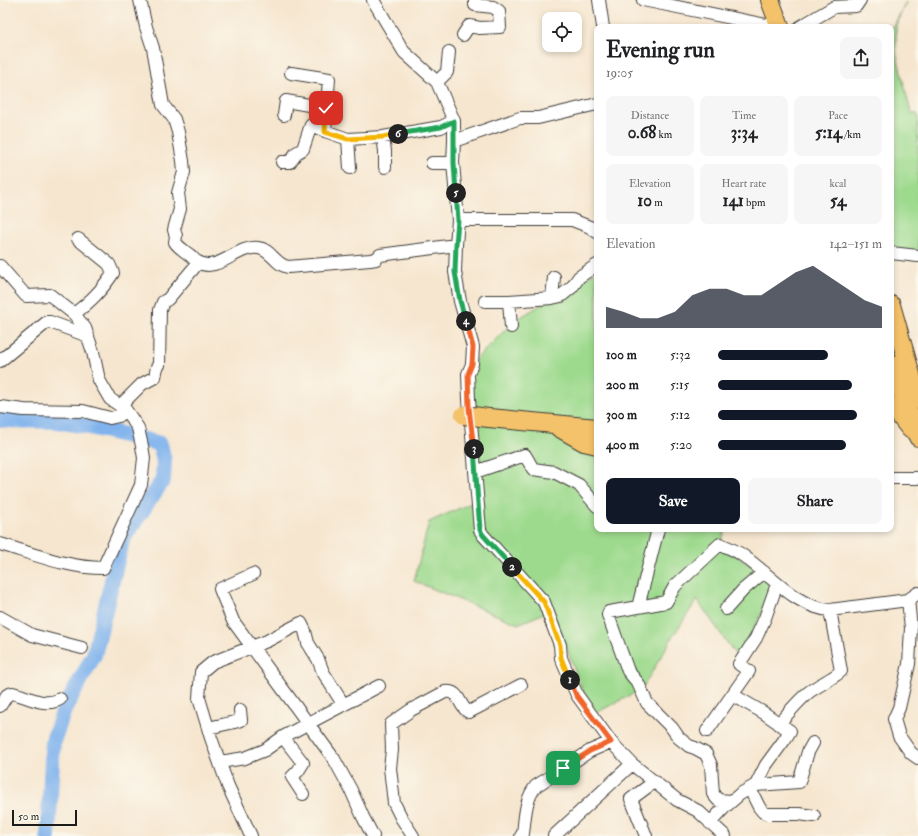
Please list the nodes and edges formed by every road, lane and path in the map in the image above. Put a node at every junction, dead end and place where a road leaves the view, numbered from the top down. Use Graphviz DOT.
graph roads {
  1 [pos="140,0"];
  2 [pos="373,0"];
  3 [pos="475,0"];
  4 [pos="599,0"];
  5 [pos="643,0"];
  6 [pos="762,0"];
  7 [pos="770,0"];
  8 [pos="781,0"];
  9 [pos="860,0"];
  10 [pos="603,24"];
  11 [pos="759,24"];
  12 [pos="773,24"];
  13 [pos="774,24"];
  14 [pos="789,24"];
  15 [pos="805,24"];
  16 [pos="463,35"];
  17 [pos="449,52"];
  18 [pos="291,73"];
  19 [pos="437,82"];
  20 [pos="594,105"];
  21 [pos="326,108"];
  22 [pos="284,115"];
  23 [pos="454,121"];
  24 [pos="325,132"];
  25 [pos="383,137"];
  26 [pos="348,139"];
  27 [pos="454,141"];
  28 [pos="282,162"];
  29 [pos="432,163"];
  30 [pos="454,163"];
  31 [pos="385,167"];
  32 [pos="350,168"];
  33 [pos="458,220"];
  34 [pos="594,230"];
  35 [pos="78,239"];
  36 [pos="456,245"];
  37 [pos="894,253"];
  38 [pos="918,256"];
  39 [pos="198,263"];
  40 [pos="0,266"];
  41 [pos="594,267"];
  42 [pos="554,277"];
  43 [pos="552,298"];
  44 [pos="485,301"];
  45 [pos="509,301"];
  46 [pos="74,314"];
  47 [pos="894,315"];
  48 [pos="511,327"];
  49 [pos="88,336"];
  50 [pos="0,362"];
  51 [pos="894,372"];
  52 [pos="918,399"];
  53 [pos="0,407"];
  54 [pos="123,407"];
  55 [pos="894,409"];
  56 [pos="464,415"];
  57 [pos="554,425"];
  58 [pos="594,428"];
  59 [pos="594,434"];
  60 [pos="918,437"];
  61 [pos="594,444"];
  62 [pos="918,444"];
  63 [pos="476,472"];
  64 [pos="894,478"];
  65 [pos="918,478"];
  66 [pos="594,502"];
  67 [pos="657,532"];
  68 [pos="0,544"];
  69 [pos="764,572"];
  70 [pos="253,574"];
  71 [pos="777,584"];
  72 [pos="913,596"];
  73 [pos="638,607"];
  74 [pos="726,609"];
  75 [pos="830,610"];
  76 [pos="0,617"];
  77 [pos="252,647"];
  78 [pos="82,648"];
  79 [pos="521,685"];
  80 [pos="379,686"];
  81 [pos="733,694"];
  82 [pos="60,699"];
  83 [pos="343,704"];
  84 [pos="0,706"];
  85 [pos="240,710"];
  86 [pos="307,724"];
  87 [pos="779,724"];
  88 [pos="208,728"];
  89 [pos="707,731"];
  90 [pos="283,737"];
  91 [pos="611,742"];
  92 [pos="813,743"];
  93 [pos="918,758"];
  94 [pos="220,762"];
  95 [pos="632,764"];
  96 [pos="654,782"];
  97 [pos="753,787"];
  98 [pos="303,794"];
  99 [pos="732,801"];
  100 [pos="814,816"];
  101 [pos="710,823"];
  102 [pos="523,835"];
  103 [pos="251,836"];
  104 [pos="372,836"];
  105 [pos="413,836"];
  106 [pos="554,836"];
  107 [pos="646,836"];
  108 [pos="725,836"];
  1 -- 39 [label="street"];
  2 -- 19 [label="street"];
  3 -- 16 [label="street"];
  4 -- 10 [label="street"];
  5 -- 11 [label="street"];
  6 -- 12 [label="highway"];
  7 -- 13 [label="highway"];
  8 -- 14 [label="highway"];
  9 -- 15 [label="street"];
  17 -- 19 [label="street"];
  18 -- 21 [label="street"];
  19 -- 23 [label="street"];
  20 -- 27 [label="street"];
  21 -- 22 [label="street"];
  21 -- 24 [label="street"];
  23 -- 25 [label="street"];
  23 -- 27 [label="street"];
  24 -- 26 [label="street"];
  24 -- 28 [label="street"];
  25 -- 26 [label="street"];
  25 -- 31 [label="street"];
  26 -- 32 [label="street"];
  27 -- 30 [label="street"];
  29 -- 30 [label="street"];
  30 -- 33 [label="street"];
  33 -- 34 [label="street"];
  33 -- 36 [label="street"];
  35 -- 46 [label="street"];
  36 -- 39 [label="street"];
  36 -- 63 [label="street"];
  37 -- 38 [label="street"];
  39 -- 54 [label="street"];
  40 -- 46 [label="street"];
  41 -- 43 [label="street"];
  42 -- 43 [label="street"];
  43 -- 45 [label="street"];
  44 -- 45 [label="street"];
  45 -- 48 [label="street"];
  46 -- 49 [label="street"];
  47 -- 52 [label="highway"];
  49 -- 50 [label="street"];
  49 -- 54 [label="street"];
  51 -- 60 [label="highway"];
  53 -- 54 [label="street"];
  54 -- 68 [label="street"];
  55 -- 62 [label="highway"];
  56 -- 57 [label="highway, bridge"];
  57 -- 58 [label="highway"];
  57 -- 59 [label="highway"];
  57 -- 61 [label="highway"];
  63 -- 66 [label="street"];
  63 -- 91 [label="street"];
  64 -- 65 [label="street"];
  67 -- 73 [label="street"];
  69 -- 71 [label="street"];
  69 -- 73 [label="street"];
  69 -- 74 [label="street"];
  70 -- 77 [label="street"];
  71 -- 75 [label="street"];
  71 -- 81 [label="street"];
  72 -- 75 [label="street"];
  72 -- 93 [label="street"];
  73 -- 99 [label="street"];
  75 -- 87 [label="street"];
  76 -- 78 [label="street"];
  77 -- 83 [label="street"];
  77 -- 86 [label="street"];
  77 -- 88 [label="street"];
  79 -- 105 [label="street"];
  80 -- 83 [label="street"];
  81 -- 87 [label="street"];
  81 -- 89 [label="street"];
  82 -- 84 [label="street"];
  83 -- 86 [label="street"];
  85 -- 88 [label="street"];
  86 -- 90 [label="street"];
  86 -- 104 [label="street"];
  87 -- 97 [label="street"];
  88 -- 94 [label="street"];
  90 -- 94 [label="street"];
  90 -- 98 [label="street"];
  91 -- 95 [label="street"];
  91 -- 102 [label="street"];
  92 -- 97 [label="street"];
  94 -- 103 [label="street"];
  95 -- 96 [label="street"];
  95 -- 106 [label="street"];
  96 -- 101 [label="street"];
  96 -- 107 [label="street"];
  97 -- 99 [label="street"];
  97 -- 100 [label="street"];
  99 -- 101 [label="street"];
  101 -- 108 [label="street"];
}
